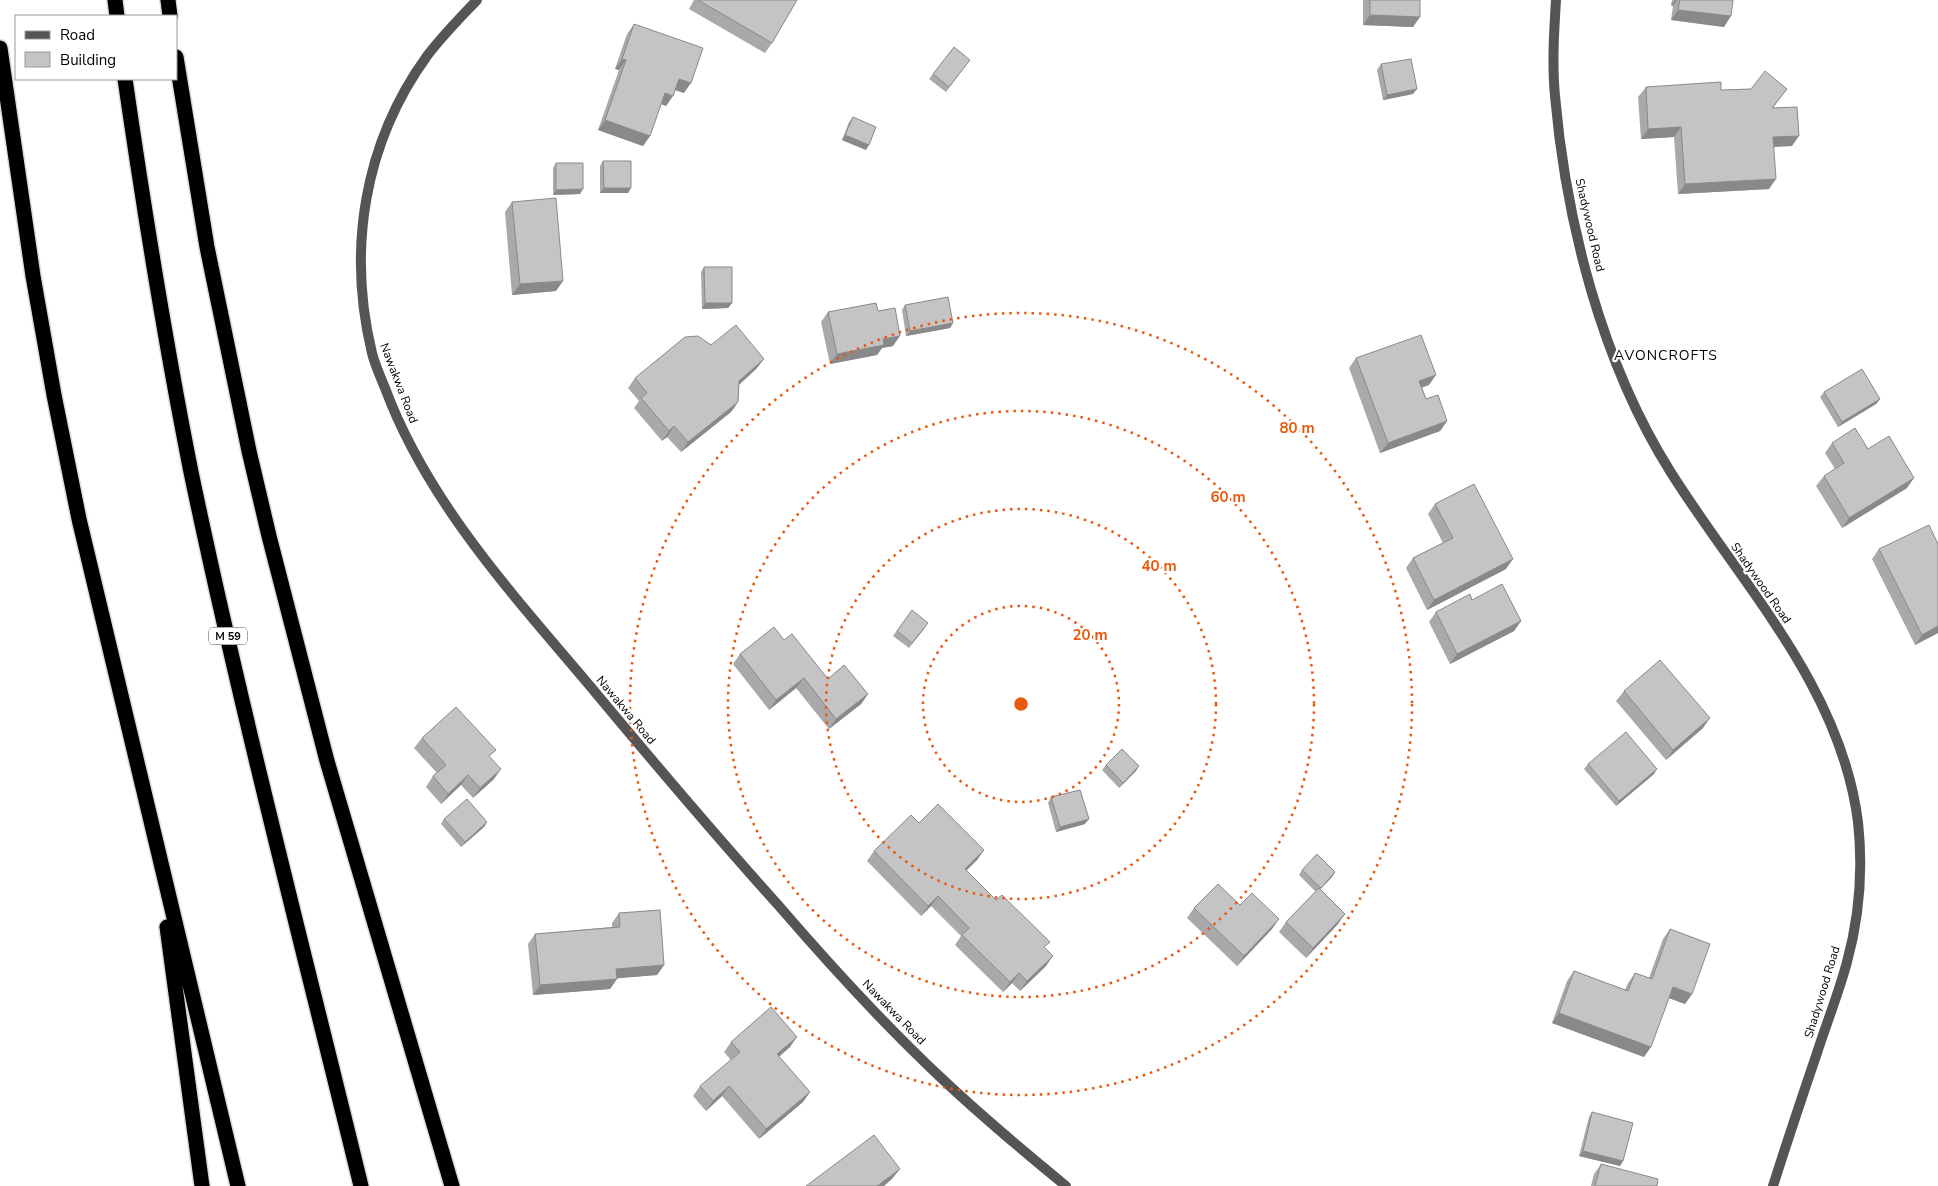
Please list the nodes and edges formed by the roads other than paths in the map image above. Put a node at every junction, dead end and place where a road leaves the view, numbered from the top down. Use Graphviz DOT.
graph roads {
  1 [pos="114,0"];
  2 [pos="168,0"];
  3 [pos="477,0"];
  4 [pos="1556,0"];
  5 [pos="117,15"];
  6 [pos="170,15"];
  7 [pos="0,48"];
  8 [pos="178,69"];
  9 [pos="125,80"];
  10 [pos="156,846"];
  11 [pos="202,1186"];
  12 [pos="238,1186"];
  13 [pos="361,1186"];
  14 [pos="452,1186"];
  15 [pos="1066,1186"];
  16 [pos="1773,1186"];
  1 -- 5 [label="highway"];
  2 -- 6 [label="highway"];
  3 -- 15 [label="street, Nawakwa Road"];
  4 -- 16 [label="street, Shadywood Road"];
  7 -- 10 [label="highway"];
  8 -- 14 [label="highway"];
  9 -- 13 [label="highway, M 59"];
  10 -- 11 [label="highway"];
  10 -- 12 [label="highway"];
}
